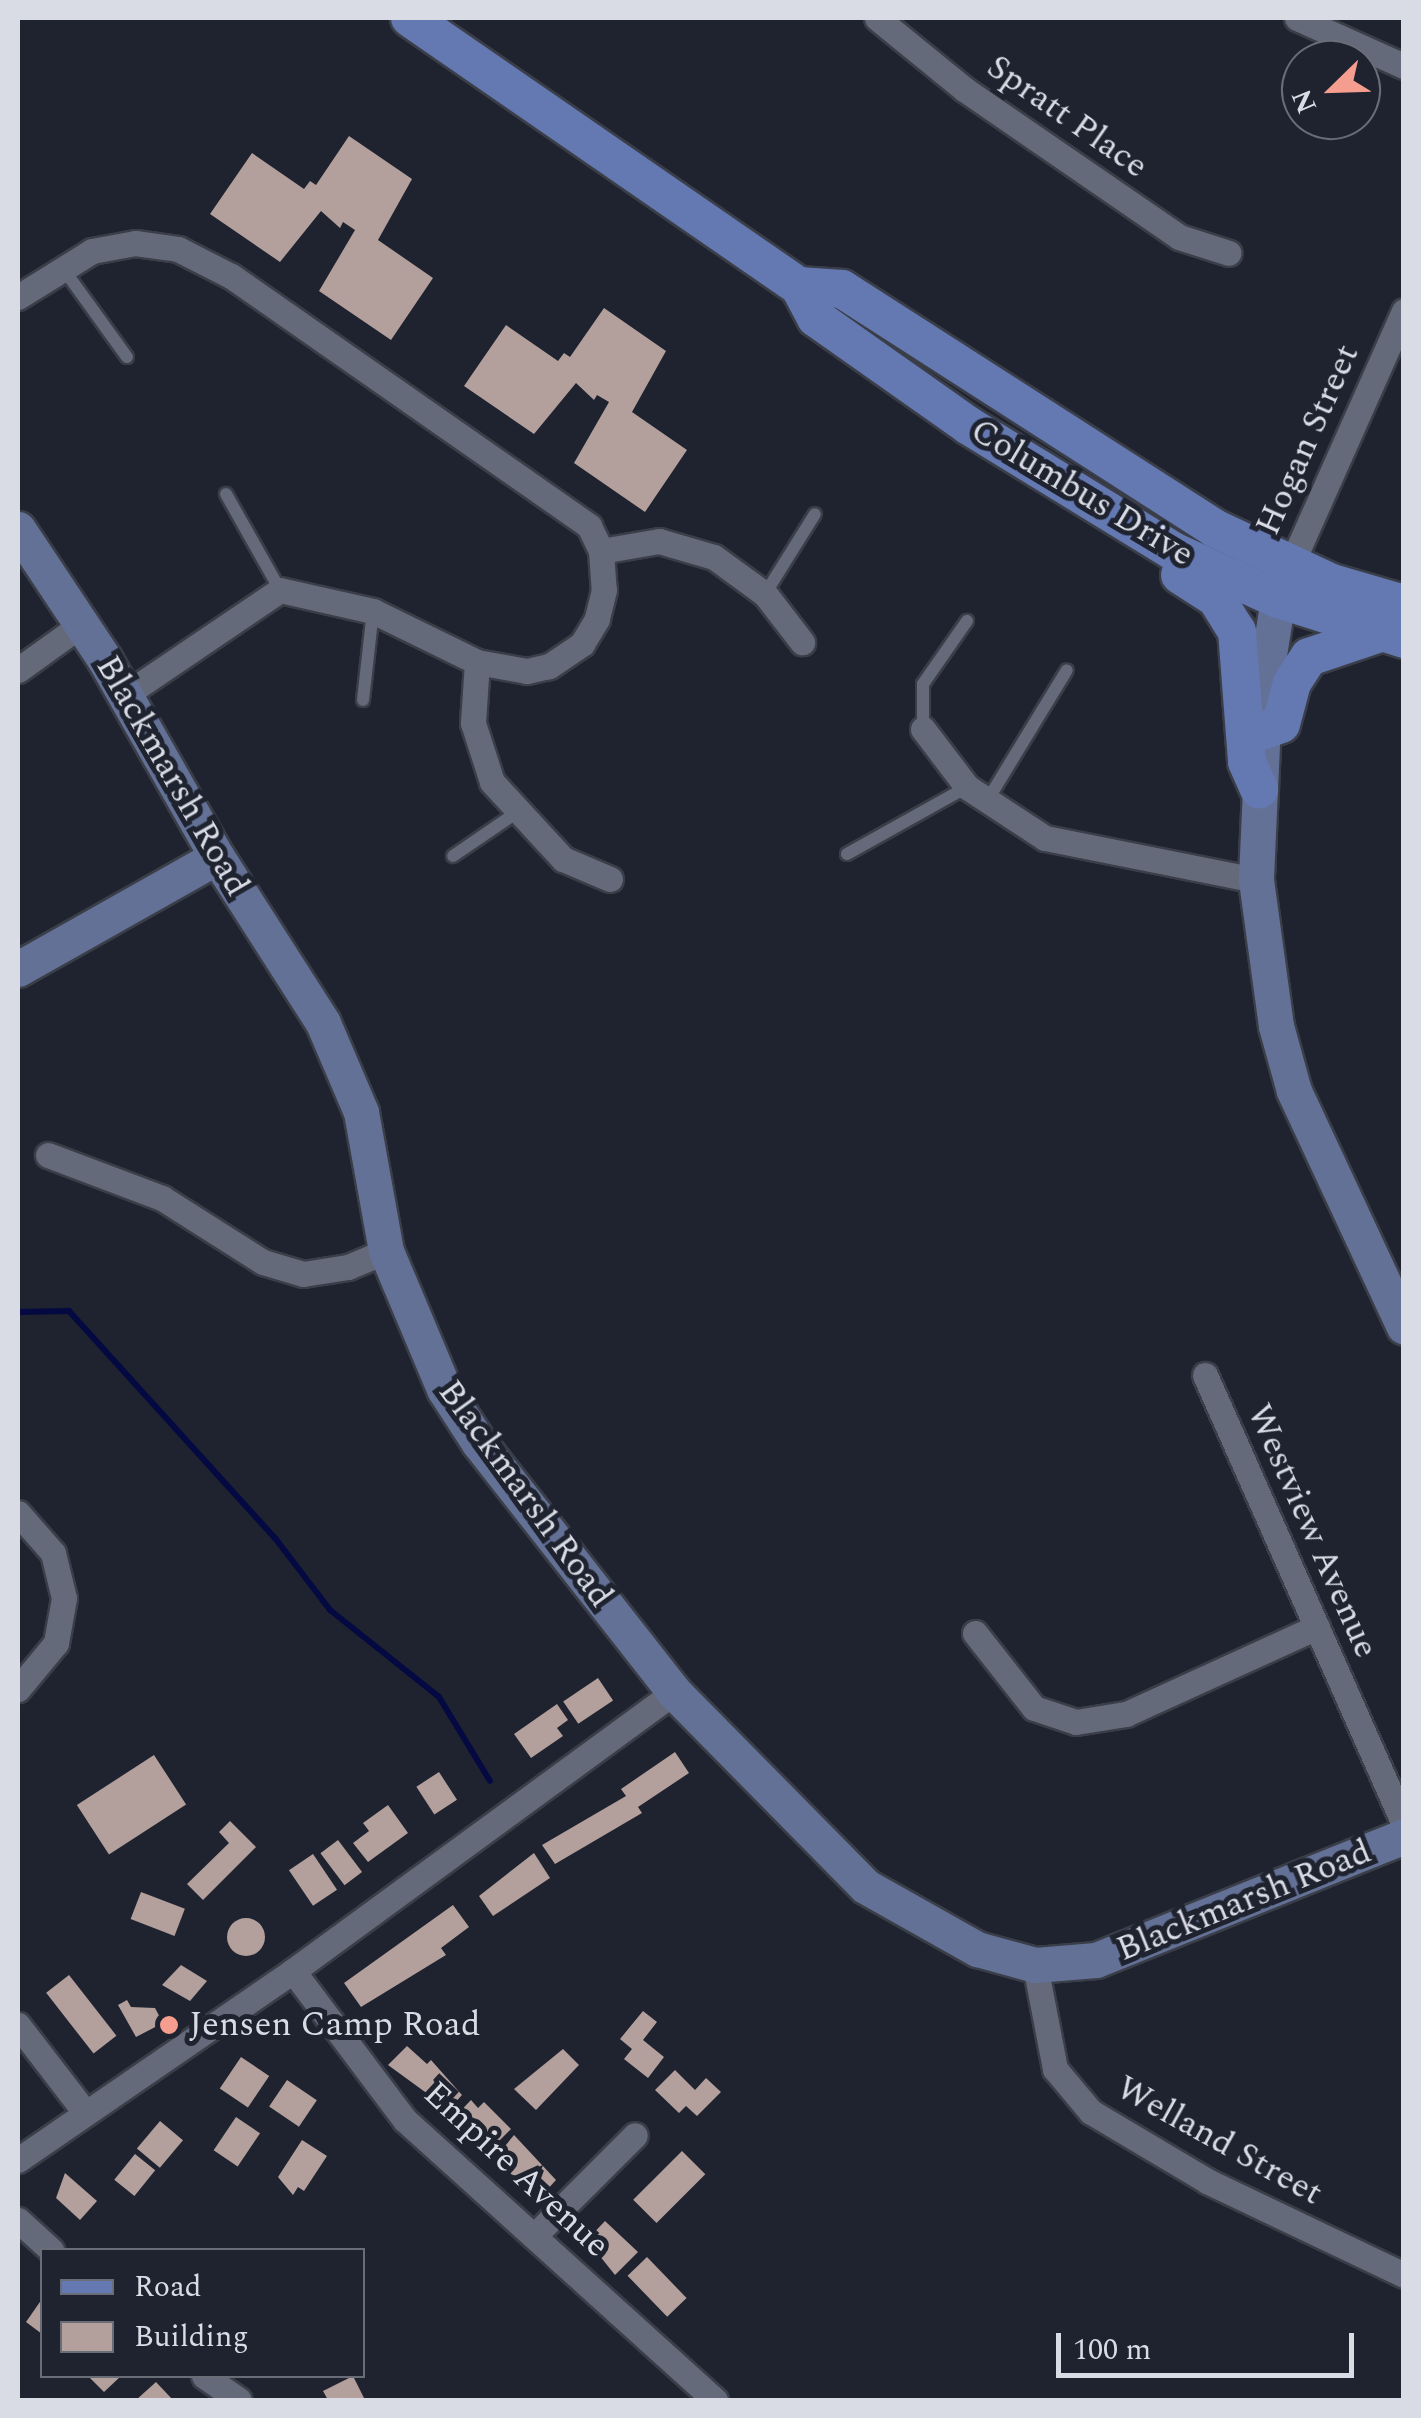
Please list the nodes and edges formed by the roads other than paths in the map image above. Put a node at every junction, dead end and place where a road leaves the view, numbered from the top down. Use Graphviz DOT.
graph roads {
  1 [pos="410,18"];
  2 [pos="877,18"];
  3 [pos="1297,18"];
  4 [pos="1404,66"];
  5 [pos="1229,253"];
  6 [pos="60,265"];
  7 [pos="799,286"];
  8 [pos="18,297"];
  9 [pos="1404,311"];
  10 [pos="128,357"];
  11 [pos="226,494"];
  12 [pos="1096,506"];
  13 [pos="815,514"];
  14 [pos="18,529"];
  15 [pos="601,552"];
  16 [pos="1284,582"];
  17 [pos="280,590"];
  18 [pos="765,594"];
  19 [pos="1404,604"];
  20 [pos="373,611"];
  21 [pos="967,620"];
  22 [pos="82,624"];
  23 [pos="1390,636"];
  24 [pos="802,642"];
  25 [pos="476,662"];
  26 [pos="18,670"];
  27 [pos="1067,670"];
  28 [pos="125,695"];
  29 [pos="363,700"];
  30 [pos="922,728"];
  31 [pos="1262,731"];
  32 [pos="1259,789"];
  33 [pos="977,794"];
  34 [pos="516,812"];
  35 [pos="847,854"];
  36 [pos="217,856"];
  37 [pos="453,856"];
  38 [pos="610,879"];
  39 [pos="1256,880"];
  40 [pos="18,969"];
  41 [pos="48,1156"];
  42 [pos="386,1251"];
  43 [pos="1404,1327"];
  44 [pos="1205,1375"];
  45 [pos="18,1513"];
  46 [pos="1317,1627"];
  47 [pos="975,1633"];
  48 [pos="18,1689"];
  49 [pos="674,1692"];
  50 [pos="1404,1825"];
  51 [pos="1404,1836"];
  52 [pos="1035,1965"];
  53 [pos="293,1971"];
  54 [pos="18,2026"];
  55 [pos="84,2110"];
  56 [pos="634,2134"];
  57 [pos="18,2160"];
  58 [pos="18,2220"];
  59 [pos="535,2235"];
  60 [pos="48,2248"];
  61 [pos="1404,2276"];
  62 [pos="207,2378"];
  63 [pos="239,2400"];
  64 [pos="714,2400"];
  1 -- 7 [label="main road, Columbus Drive"];
  2 -- 5 [label="street, Spratt Place"];
  3 -- 4 [label="street"];
  6 -- 8 [label="street"];
  6 -- 10 [label="lane"];
  6 -- 15 [label="street"];
  7 -- 12 [label="main road, Columbus Drive"];
  7 -- 16 [label="main road, Columbus Drive"];
  9 -- 16 [label="street, Hogan Street"];
  11 -- 17 [label="lane"];
  12 -- 16 [label="main road, Columbus Drive"];
  12 -- 32 [label="main road"];
  13 -- 18 [label="lane"];
  14 -- 22 [label="street, Blackmarsh Road"];
  15 -- 18 [label="street"];
  15 -- 25 [label="street"];
  16 -- 19 [label="main road, Columbus Drive"];
  16 -- 23 [label="main road, Columbus Drive"];
  16 -- 31 [label="street"];
  17 -- 20 [label="street"];
  17 -- 28 [label="street"];
  18 -- 24 [label="street"];
  20 -- 25 [label="street"];
  20 -- 29 [label="lane"];
  21 -- 30 [label="lane"];
  22 -- 26 [label="street"];
  22 -- 28 [label="street, Blackmarsh Road"];
  23 -- 31 [label="main road"];
  25 -- 34 [label="street"];
  27 -- 33 [label="lane"];
  28 -- 36 [label="street, Blackmarsh Road"];
  30 -- 33 [label="street"];
  31 -- 32 [label="street"];
  32 -- 39 [label="street"];
  33 -- 35 [label="lane"];
  33 -- 39 [label="street"];
  34 -- 37 [label="lane"];
  34 -- 38 [label="street"];
  36 -- 40 [label="street"];
  36 -- 42 [label="street, Blackmarsh Road"];
  39 -- 43 [label="street"];
  41 -- 42 [label="street"];
  42 -- 49 [label="street, Blackmarsh Road"];
  44 -- 46 [label="street, Westview Avenue"];
  45 -- 48 [label="street"];
  46 -- 47 [label="street"];
  46 -- 50 [label="street, Westview Avenue"];
  49 -- 52 [label="street, Blackmarsh Road"];
  49 -- 53 [label="street"];
  51 -- 52 [label="street, Blackmarsh Road"];
  52 -- 61 [label="street, Welland Street"];
  53 -- 55 [label="street"];
  53 -- 59 [label="street, Empire Avenue"];
  54 -- 55 [label="street"];
  55 -- 57 [label="street"];
  56 -- 59 [label="street"];
  58 -- 60 [label="street"];
  59 -- 64 [label="street, Empire Avenue"];
  62 -- 63 [label="street"];
}
